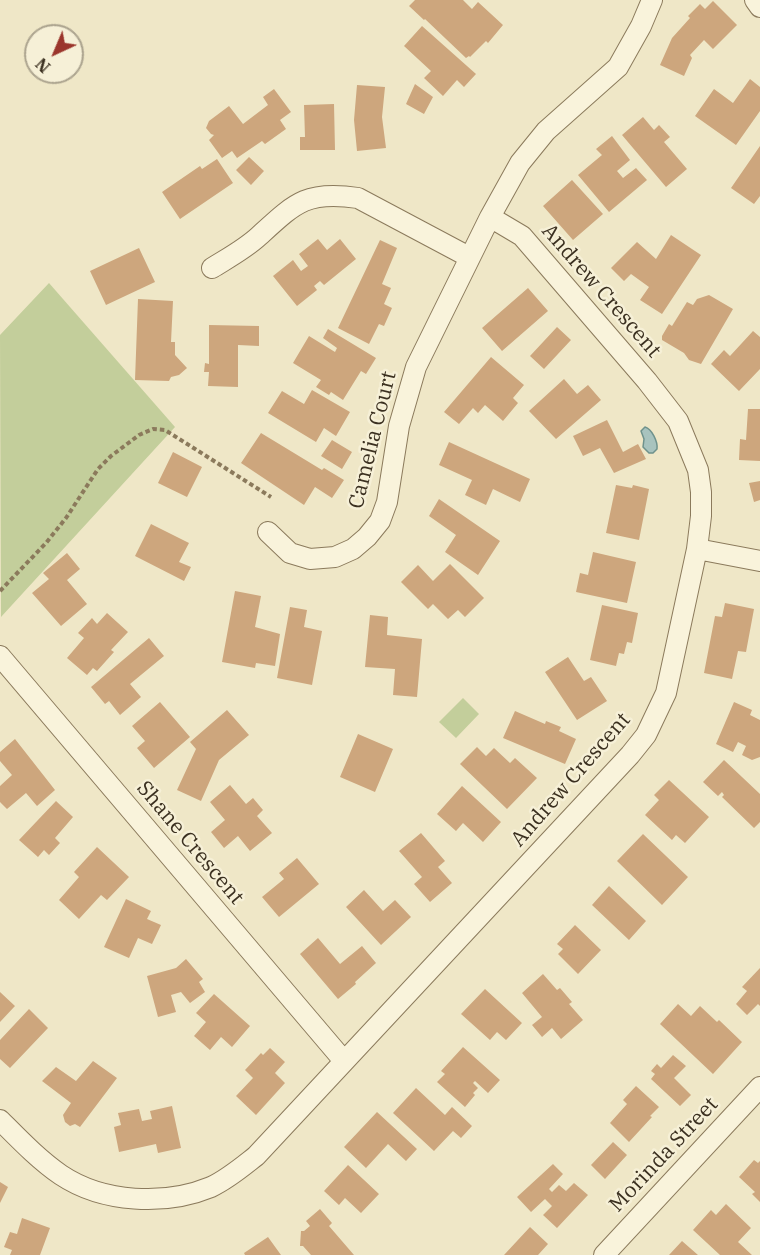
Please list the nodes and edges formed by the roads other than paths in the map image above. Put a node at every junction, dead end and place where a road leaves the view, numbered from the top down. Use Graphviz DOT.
graph roads {
  1 [pos="652,0"];
  2 [pos="755,0"];
  3 [pos="760,7"];
  4 [pos="490,217"];
  5 [pos="469,257"];
  6 [pos="212,268"];
  7 [pos="268,532"];
  8 [pos="697,549"];
  9 [pos="760,561"];
  10 [pos="0,656"];
  11 [pos="344,1061"];
  12 [pos="760,1087"];
  13 [pos="0,1120"];
  14 [pos="604,1255"];
  1 -- 4 [label="street"];
  2 -- 3 [label="street"];
  4 -- 5 [label="street, Camelia Court"];
  4 -- 8 [label="street, Andrew Crescent"];
  5 -- 6 [label="street"];
  5 -- 7 [label="street, Camelia Court"];
  8 -- 9 [label="street"];
  8 -- 11 [label="street, Andrew Crescent"];
  10 -- 11 [label="street, Shane Crescent"];
  11 -- 13 [label="street, Andrew Crescent"];
  12 -- 14 [label="street, Morinda Street"];
}
